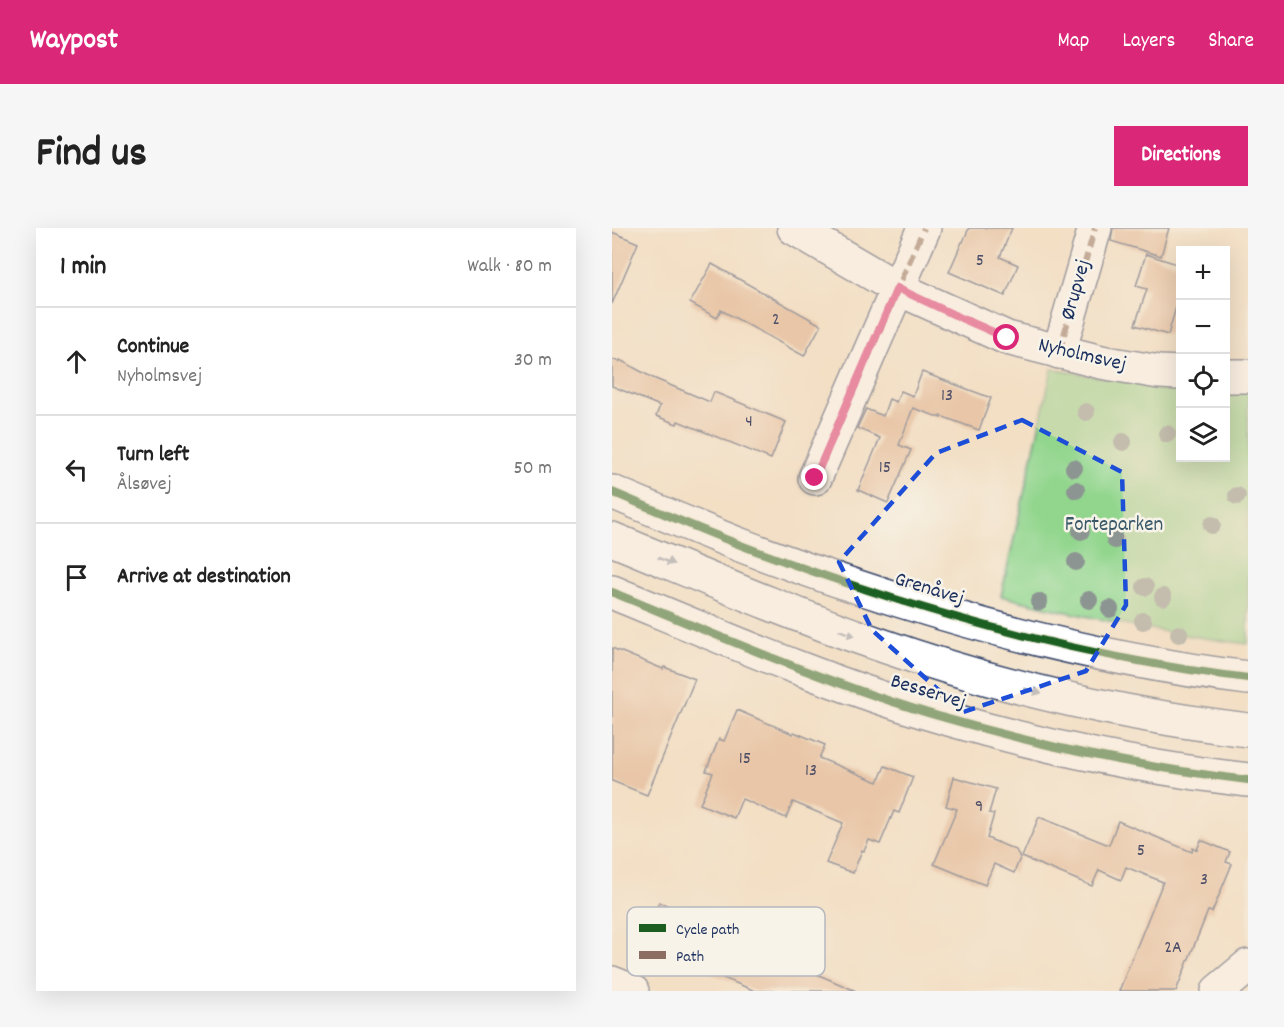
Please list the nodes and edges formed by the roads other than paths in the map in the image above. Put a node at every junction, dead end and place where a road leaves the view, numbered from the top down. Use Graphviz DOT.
graph roads {
  1 [pos="794,228"];
  2 [pos="924,228"];
  3 [pos="1095,228"];
  4 [pos="897,288"];
  5 [pos="1059,352"];
  6 [pos="1176,373"];
  7 [pos="1230,376"];
  8 [pos="1248,376"];
  9 [pos="815,478"];
  10 [pos="612,492"];
  11 [pos="612,539"];
  12 [pos="612,592"];
  13 [pos="1248,678"];
  14 [pos="1248,730"];
  15 [pos="1248,780"];
  16 [pos="1248,966"];
  17 [pos="612,983"];
  18 [pos="632,991"];
  19 [pos="1218,991"];
  1 -- 4 [label="street, Nyholmsvej"];
  2 -- 4 [label="street"];
  3 -- 5 [label="street, Ørupvej"];
  4 -- 5 [label="street, Nyholmsvej"];
  4 -- 9 [label="street"];
  5 -- 6 [label="street, Nyholmsvej"];
  7 -- 8 [label="street"];
  10 -- 13 [label="street, Grenåvej"];
  11 -- 14 [label="street, one-way"];
  12 -- 15 [label="street, Besservej"];
  16 -- 19 [label="street"];
  17 -- 18 [label="street"];
}
